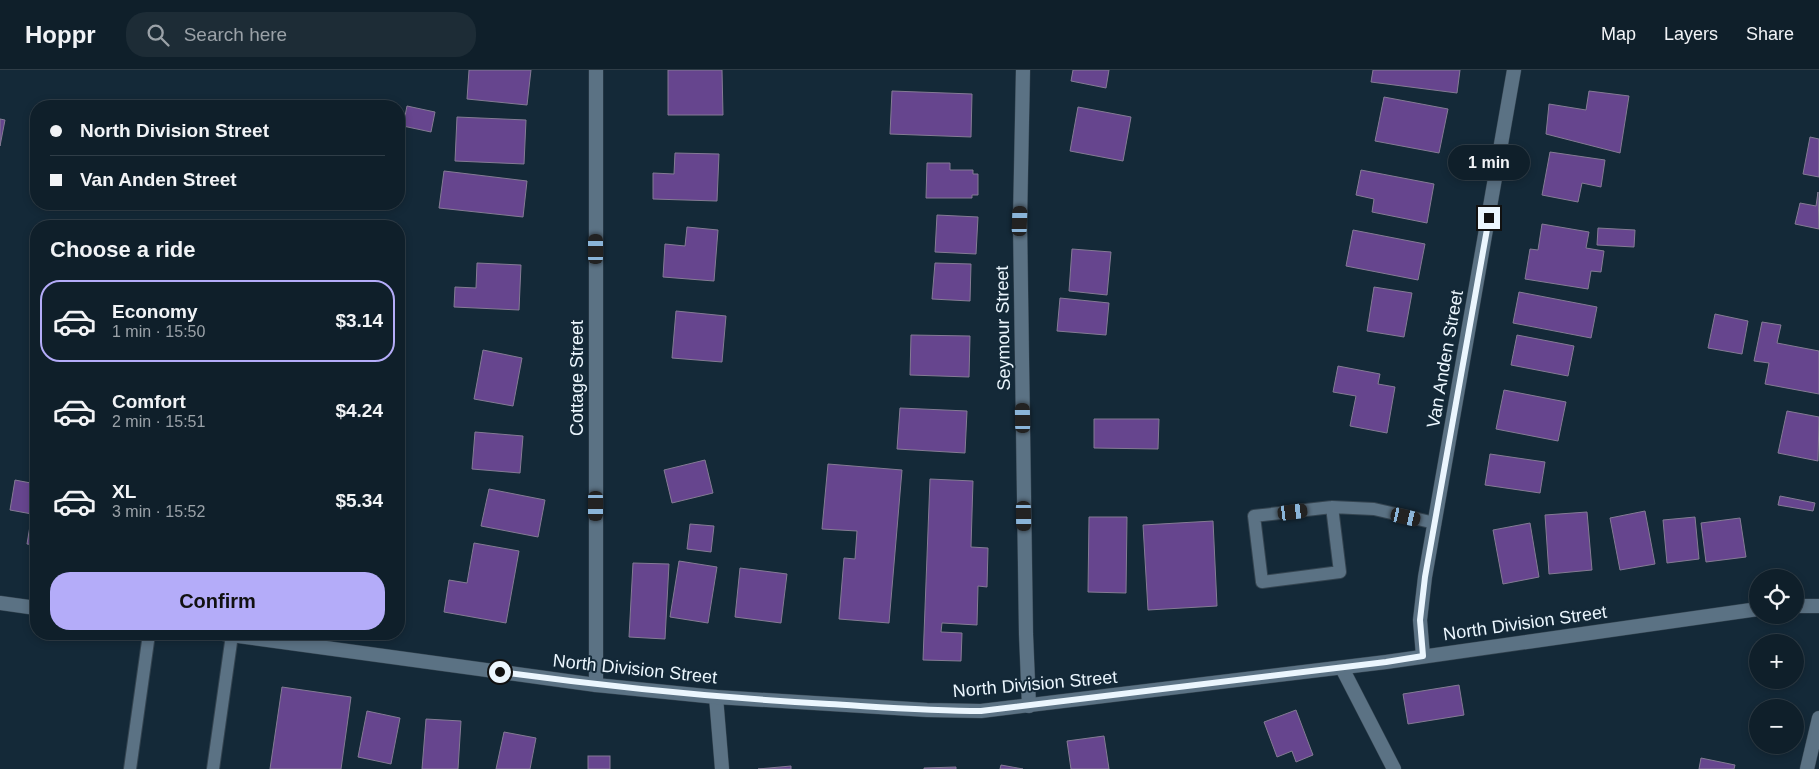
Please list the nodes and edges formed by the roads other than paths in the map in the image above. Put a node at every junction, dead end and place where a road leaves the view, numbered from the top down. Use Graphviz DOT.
graph roads {
  1 [pos="596,70"];
  2 [pos="1023,70"];
  3 [pos="1514,70"];
  4 [pos="1332,507"];
  5 [pos="1434,524"];
  6 [pos="0,603"];
  7 [pos="1804,606"];
  8 [pos="1819,606"];
  9 [pos="30,607"];
  10 [pos="1749,610"];
  11 [pos="148,640"];
  12 [pos="227,640"];
  13 [pos="271,640"];
  14 [pos="1423,656"];
  15 [pos="1342,668"];
  16 [pos="596,685"];
  17 [pos="716,697"];
  18 [pos="1030,706"];
  19 [pos="1819,718"];
  20 [pos="130,769"];
  21 [pos="213,769"];
  22 [pos="722,769"];
  23 [pos="1394,769"];
  24 [pos="1807,769"];
  1 -- 16 [label="street, Cottage Street"];
  2 -- 18 [label="street, Seymour Street"];
  3 -- 5 [label="street, Van Anden Street"];
  4 -- 4 [label="lane"];
  4 -- 5 [label="lane"];
  5 -- 14 [label="street, Van Anden Street"];
  6 -- 9 [label="street"];
  7 -- 8 [label="street"];
  10 -- 14 [label="street, North Division Street"];
  11 -- 20 [label="lane"];
  12 -- 21 [label="lane"];
  13 -- 16 [label="street, North Division Street"];
  14 -- 15 [label="street, North Division Street"];
  15 -- 18 [label="street, North Division Street"];
  15 -- 23 [label="street"];
  16 -- 17 [label="street, North Division Street"];
  17 -- 18 [label="street, North Division Street"];
  17 -- 22 [label="street"];
  19 -- 24 [label="street"];
}
